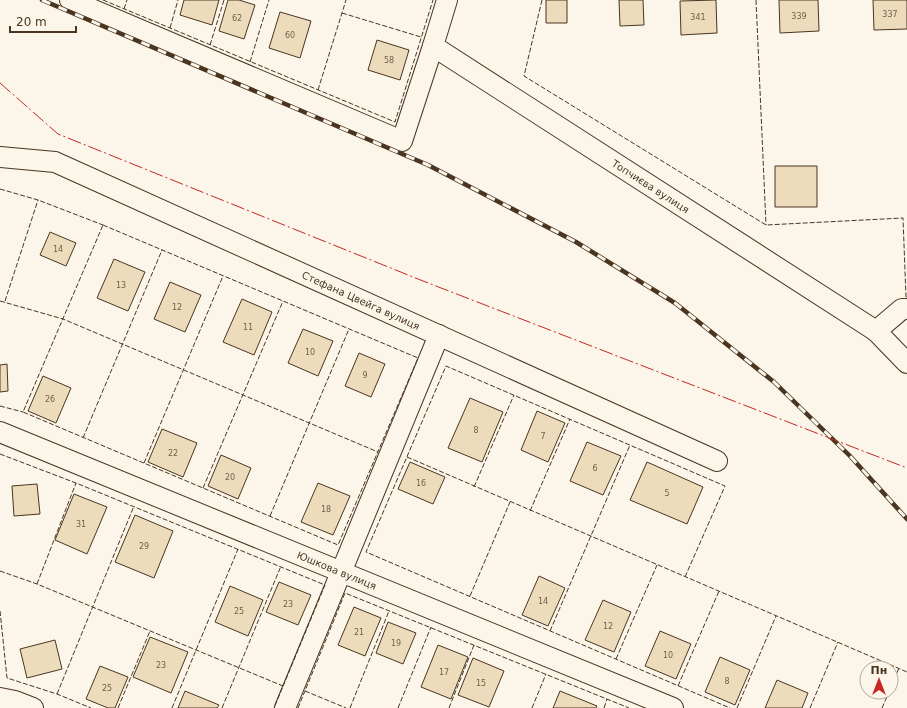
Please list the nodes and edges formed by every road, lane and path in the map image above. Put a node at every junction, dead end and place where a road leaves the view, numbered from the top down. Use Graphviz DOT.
graph roads {
  1 [pos="70,0"];
  2 [pos="447,0"];
  3 [pos="433,46"];
  4 [pos="0,157"];
  5 [pos="907,309"];
  6 [pos="876,331"];
  7 [pos="439,335"];
  8 [pos="907,363"];
  9 [pos="0,432"];
  10 [pos="717,461"];
  11 [pos="342,572"];
  12 [pos="0,698"];
  13 [pos="34,708"];
  14 [pos="285,708"];
  15 [pos="673,708"];
  1 -- 3 [label="street"];
  2 -- 3 [label="street"];
  3 -- 6 [label="street, Топчиєва вулиця"];
  4 -- 7 [label="street, Стефана Цвейга вулиця"];
  5 -- 6 [label="street"];
  6 -- 8 [label="street, Топчиєва вулиця"];
  7 -- 10 [label="street, Стефана Цвейга вулиця"];
  7 -- 11 [label="street"];
  9 -- 11 [label="street, Юшкова вулиця"];
  11 -- 14 [label="street"];
  11 -- 15 [label="street, Юшкова вулиця"];
  12 -- 13 [label="street"];
}
